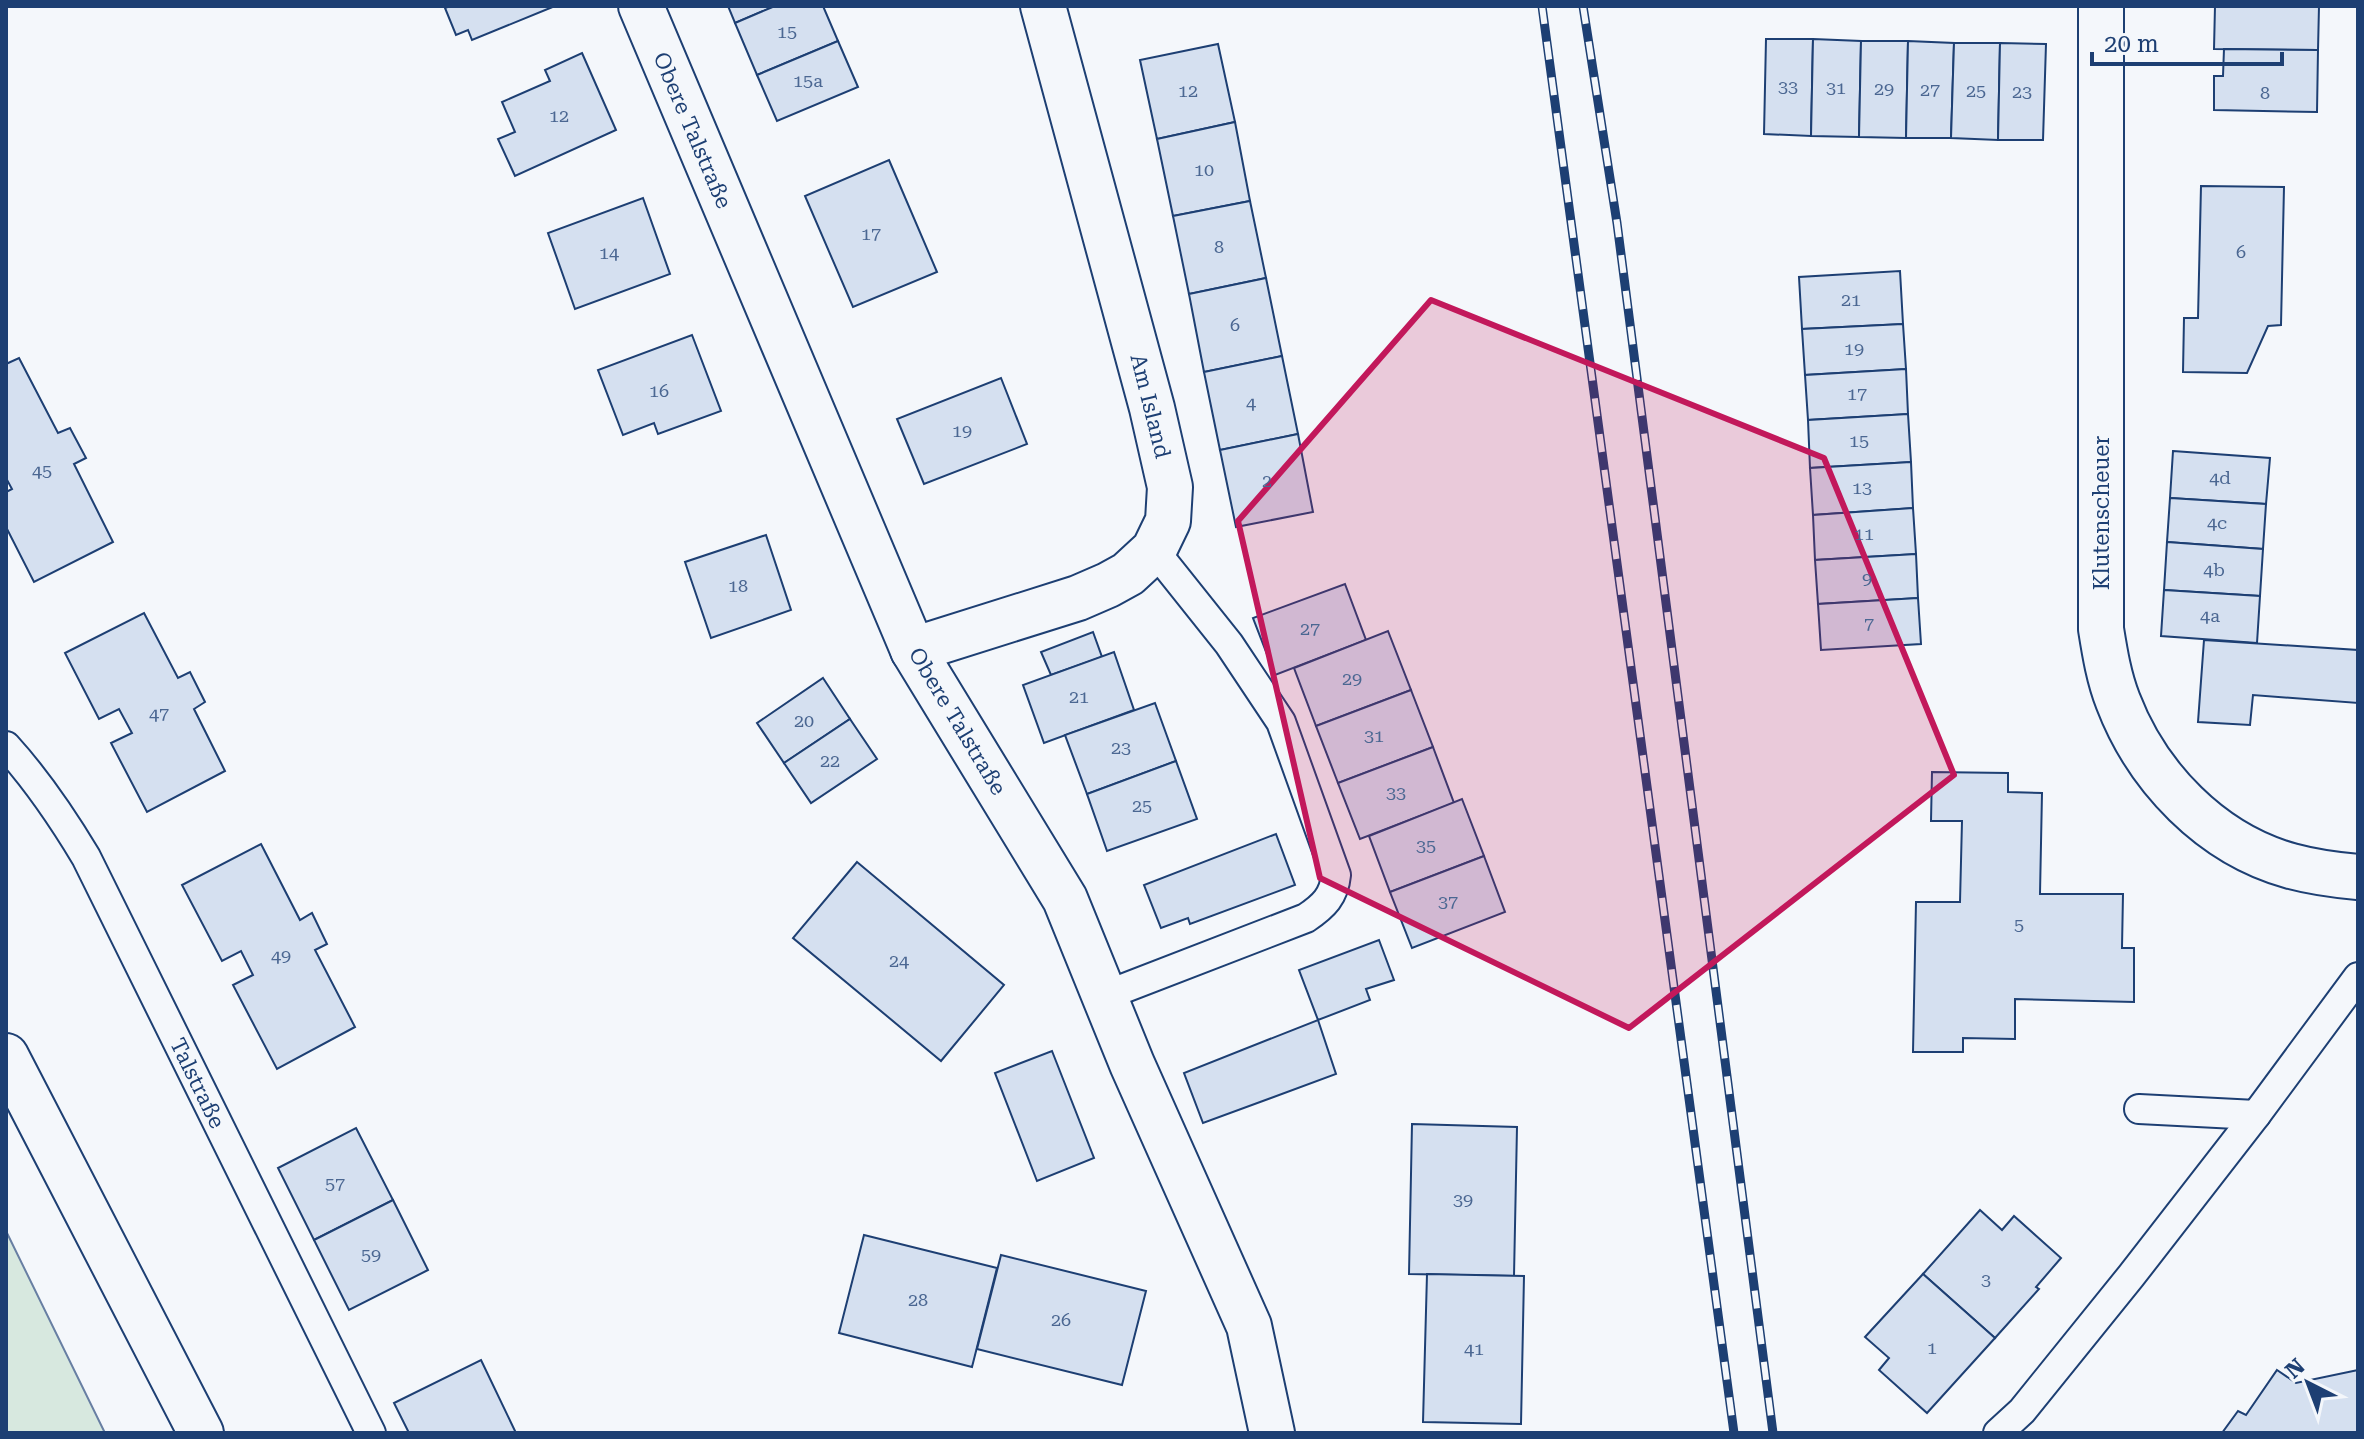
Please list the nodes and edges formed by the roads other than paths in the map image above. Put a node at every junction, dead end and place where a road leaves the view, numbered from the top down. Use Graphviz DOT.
graph roads {
  1 [pos="641,6"];
  2 [pos="1043,6"];
  3 [pos="2101,6"];
  4 [pos="1154,550"];
  5 [pos="913,650"];
  6 [pos="6,746"];
  7 [pos="2358,877"];
  8 [pos="2358,977"];
  9 [pos="1104,996"];
  10 [pos="6,1056"];
  11 [pos="2139,1109"];
  12 [pos="2256,1115"];
  13 [pos="2023,1422"];
  14 [pos="201,1433"];
  15 [pos="371,1433"];
  16 [pos="1272,1433"];
  17 [pos="1998,1433"];
  1 -- 5 [label="street, Obere Talstraße"];
  2 -- 4 [label="street, Am Island"];
  3 -- 7 [label="street, Klutenscheuer"];
  4 -- 5 [label="street, Am Island"];
  4 -- 9 [label="lane"];
  5 -- 9 [label="street, Obere Talstraße"];
  6 -- 15 [label="lane, Talstraße"];
  8 -- 12 [label="lane"];
  9 -- 16 [label="street, Obere Talstraße"];
  10 -- 14 [label="street"];
  11 -- 12 [label="lane"];
  12 -- 13 [label="lane"];
  13 -- 17 [label="lane"];
}
